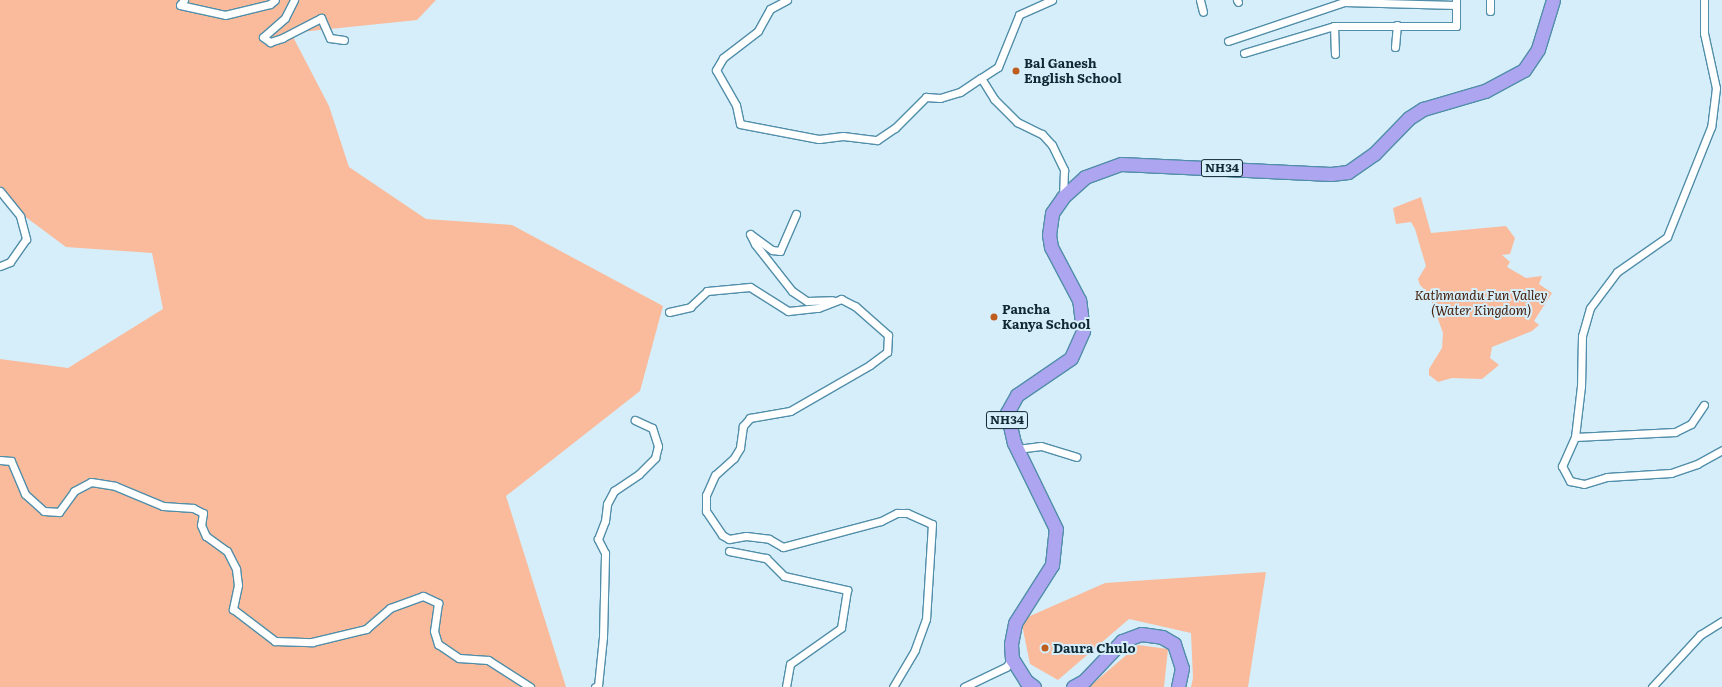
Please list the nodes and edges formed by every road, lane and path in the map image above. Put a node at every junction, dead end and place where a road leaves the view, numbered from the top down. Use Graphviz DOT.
graph roads {
  1 [pos="184,0"];
  2 [pos="275,0"];
  3 [pos="294,0"];
  4 [pos="787,0"];
  5 [pos="1052,0"];
  6 [pos="1200,0"];
  7 [pos="1490,0"];
  8 [pos="1553,0"];
  9 [pos="1704,0"];
  10 [pos="1435,2"];
  11 [pos="1456,2"];
  12 [pos="1490,11"];
  13 [pos="1203,12"];
  14 [pos="1397,25"];
  15 [pos="1334,26"];
  16 [pos="344,40"];
  17 [pos="1228,41"];
  18 [pos="1395,47"];
  19 [pos="1244,53"];
  20 [pos="1335,54"];
  21 [pos="981,78"];
  22 [pos="0,191"];
  23 [pos="1063,197"];
  24 [pos="796,214"];
  25 [pos="0,266"];
  26 [pos="841,299"];
  27 [pos="669,312"];
  28 [pos="1704,405"];
  29 [pos="635,420"];
  30 [pos="1575,438"];
  31 [pos="1017,449"];
  32 [pos="1722,450"];
  33 [pos="1076,457"];
  34 [pos="0,460"];
  35 [pos="729,551"];
  36 [pos="1722,621"];
  37 [pos="1012,659"];
  38 [pos="530,687"];
  39 [pos="595,687"];
  40 [pos="786,687"];
  41 [pos="893,687"];
  42 [pos="964,687"];
  43 [pos="1034,687"];
  44 [pos="1073,687"];
  45 [pos="1178,687"];
  46 [pos="1652,687"];
  1 -- 2 [label="street"];
  3 -- 16 [label="street"];
  4 -- 21 [label="street"];
  5 -- 21 [label="street"];
  6 -- 13 [label="street"];
  7 -- 12 [label="street"];
  8 -- 23 [label="highway, NH34"];
  9 -- 30 [label="street"];
  10 -- 11 [label="street"];
  10 -- 17 [label="street"];
  11 -- 14 [label="street"];
  14 -- 15 [label="street"];
  14 -- 18 [label="street"];
  15 -- 19 [label="street"];
  15 -- 20 [label="street"];
  21 -- 23 [label="street"];
  22 -- 25 [label="street"];
  23 -- 31 [label="highway, NH34"];
  24 -- 26 [label="street"];
  26 -- 27 [label="street"];
  26 -- 41 [label="street"];
  28 -- 30 [label="street"];
  29 -- 39 [label="street"];
  30 -- 32 [label="street"];
  31 -- 33 [label="street"];
  31 -- 37 [label="highway, NH34"];
  34 -- 38 [label="street"];
  35 -- 40 [label="street"];
  36 -- 46 [label="street"];
  37 -- 42 [label="street"];
  37 -- 43 [label="highway"];
  44 -- 45 [label="highway"];
}
